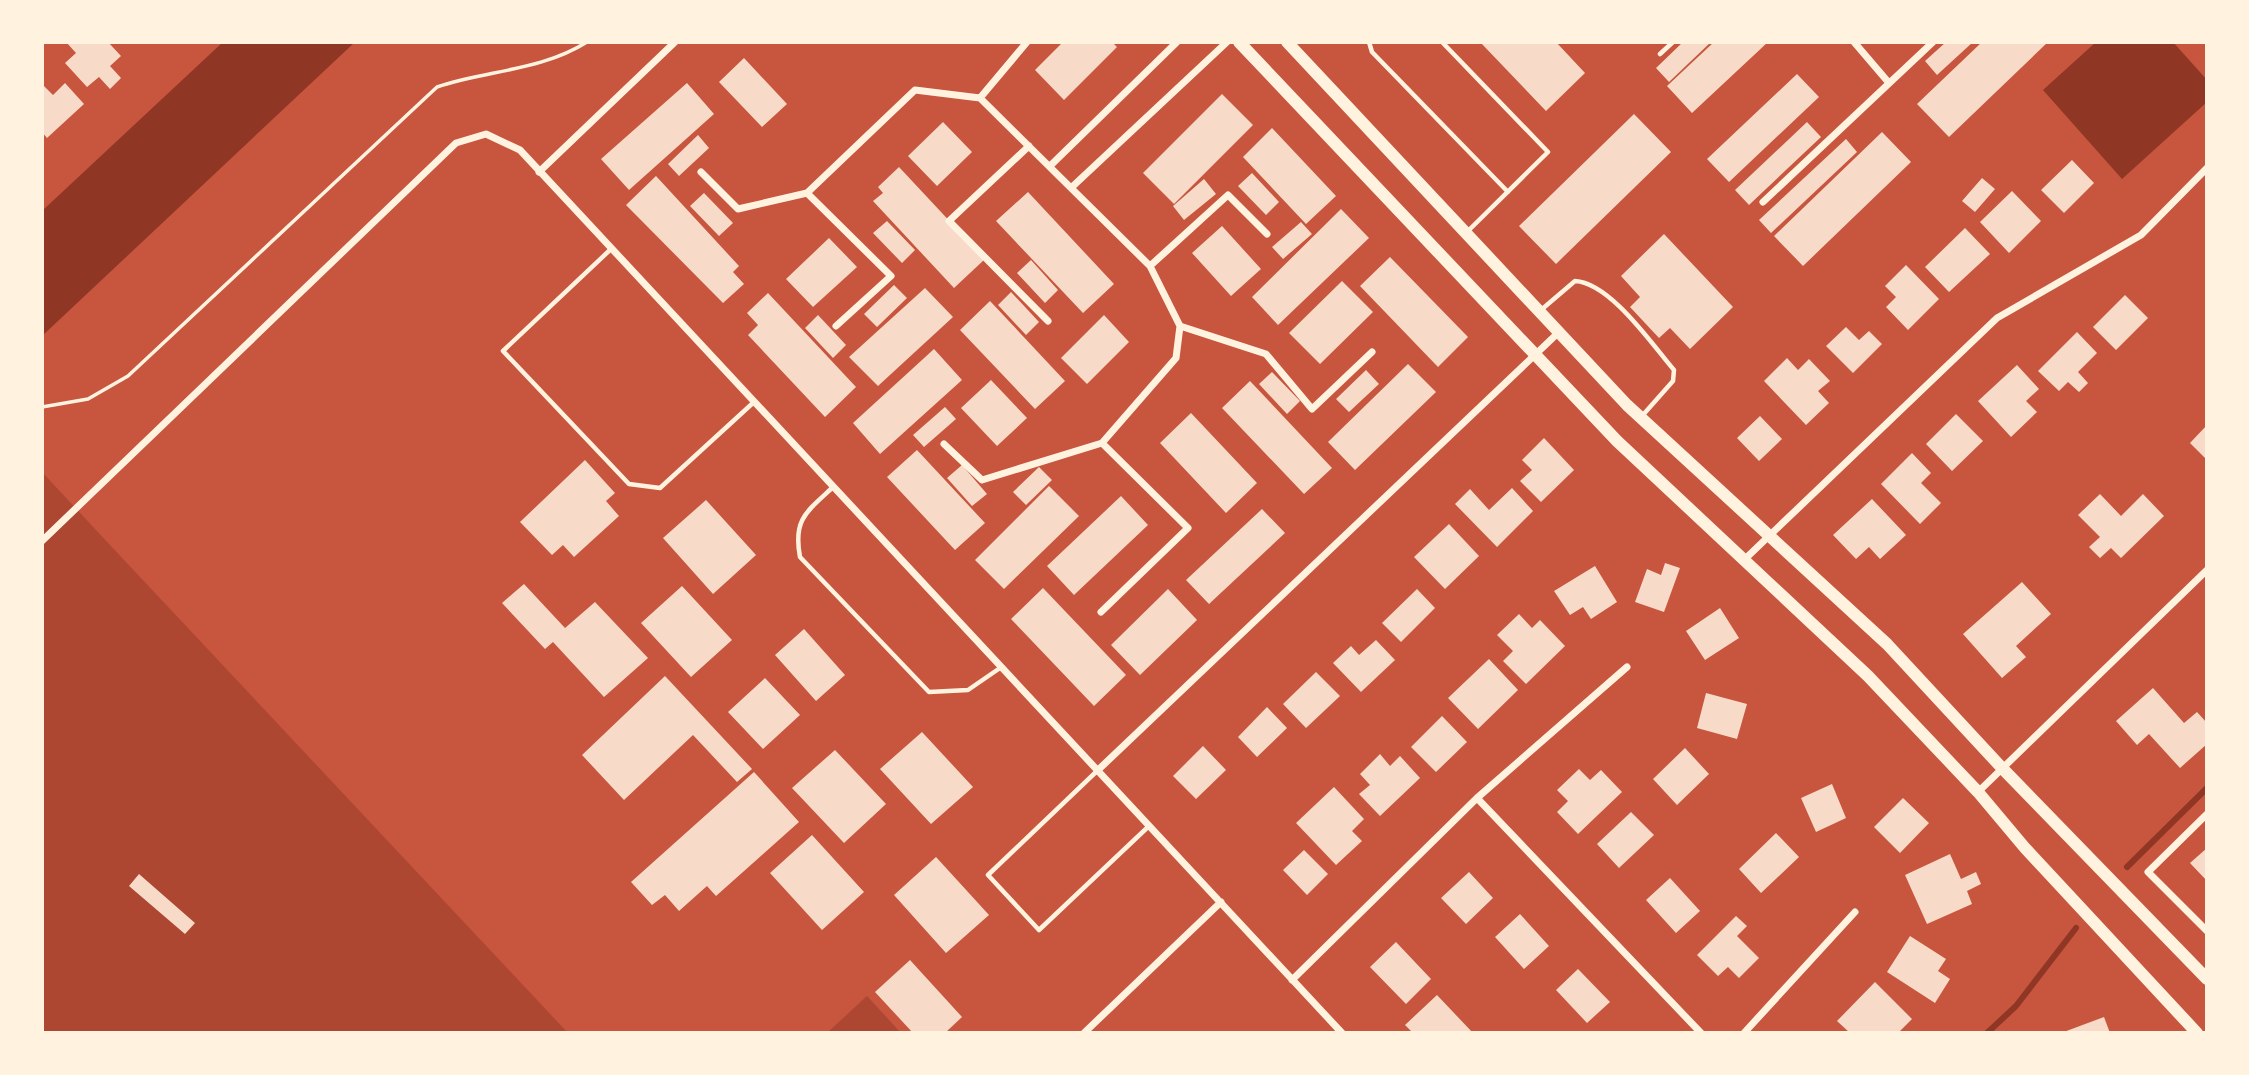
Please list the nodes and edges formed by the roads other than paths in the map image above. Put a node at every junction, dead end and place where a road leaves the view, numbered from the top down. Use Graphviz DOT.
graph roads {
  1 [pos="675,42"];
  2 [pos="1027,42"];
  3 [pos="1177,42"];
  4 [pos="1227,42"];
  5 [pos="1239,42"];
  6 [pos="1287,42"];
  7 [pos="1369,42"];
  8 [pos="1441,42"];
  9 [pos="1673,42"];
  10 [pos="1854,42"];
  11 [pos="1933,42"];
  12 [pos="1660,54"];
  13 [pos="1889,83"];
  14 [pos="981,98"];
  15 [pos="1029,146"];
  16 [pos="1048,164"];
  17 [pos="2207,168"];
  18 [pos="539,172"];
  19 [pos="701,172"];
  20 [pos="1072,187"];
  21 [pos="1508,192"];
  22 [pos="807,193"];
  23 [pos="1763,202"];
  24 [pos="1467,232"];
  25 [pos="1266,234"];
  26 [pos="611,249"];
  27 [pos="1150,266"];
  28 [pos="1541,310"];
  29 [pos="1048,321"];
  30 [pos="836,326"];
  31 [pos="1180,326"];
  32 [pos="1559,332"];
  33 [pos="1372,352"];
  34 [pos="1534,355"];
  35 [pos="754,402"];
  36 [pos="1640,417"];
  37 [pos="1102,443"];
  38 [pos="944,444"];
  39 [pos="832,488"];
  40 [pos="1769,536"];
  41 [pos="42,541"];
  42 [pos="1745,559"];
  43 [pos="2207,570"];
  44 [pos="1101,612"];
  45 [pos="1627,667"];
  46 [pos="1000,668"];
  47 [pos="2001,768"];
  48 [pos="1097,771"];
  49 [pos="1978,792"];
  50 [pos="1477,798"];
  51 [pos="2207,814"];
  52 [pos="1150,825"];
  53 [pos="1221,902"];
  54 [pos="1855,912"];
  55 [pos="2207,931"];
  56 [pos="2207,979"];
  57 [pos="1292,980"];
  58 [pos="1084,1033"];
  59 [pos="1342,1033"];
  60 [pos="1701,1033"];
  61 [pos="1744,1033"];
  62 [pos="2197,1033"];
  1 -- 18 [label="street"];
  2 -- 14 [label="street"];
  3 -- 16 [label="street"];
  4 -- 20 [label="street"];
  5 -- 34 [label="main road"];
  6 -- 24 [label="main road"];
  7 -- 21 [label="lane"];
  8 -- 21 [label="lane"];
  9 -- 12 [label="lane"];
  10 -- 13 [label="street"];
  11 -- 13 [label="street"];
  13 -- 23 [label="street"];
  14 -- 15 [label="street"];
  14 -- 22 [label="street"];
  15 -- 16 [label="street"];
  15 -- 29 [label="street"];
  16 -- 20 [label="street"];
  17 -- 40 [label="street"];
  18 -- 26 [label="street"];
  18 -- 41 [label="street"];
  19 -- 22 [label="street"];
  20 -- 27 [label="street"];
  21 -- 24 [label="lane"];
  22 -- 30 [label="street"];
  24 -- 28 [label="main road"];
  25 -- 27 [label="street"];
  26 -- 35 [label="street"];
  26 -- 35 [label="lane"];
  27 -- 31 [label="street"];
  28 -- 32 [label="main road"];
  28 -- 36 [label="lane"];
  31 -- 33 [label="street"];
  31 -- 37 [label="street"];
  32 -- 34 [label="street"];
  32 -- 36 [label="main road"];
  34 -- 42 [label="main road"];
  34 -- 48 [label="street"];
  35 -- 39 [label="street"];
  36 -- 40 [label="main road"];
  37 -- 38 [label="street"];
  37 -- 44 [label="street"];
  39 -- 46 [label="street"];
  39 -- 46 [label="lane"];
  40 -- 42 [label="street"];
  40 -- 47 [label="main road"];
  42 -- 49 [label="main road"];
  43 -- 47 [label="street"];
  45 -- 50 [label="street"];
  46 -- 48 [label="street"];
  47 -- 49 [label="street"];
  47 -- 56 [label="main road"];
  48 -- 52 [label="street"];
  48 -- 52 [label="lane"];
  49 -- 62 [label="main road"];
  50 -- 57 [label="street"];
  50 -- 60 [label="street"];
  51 -- 55 [label="street"];
  52 -- 53 [label="street"];
  53 -- 57 [label="street"];
  53 -- 58 [label="street"];
  54 -- 61 [label="street"];
  57 -- 59 [label="street"];
}
